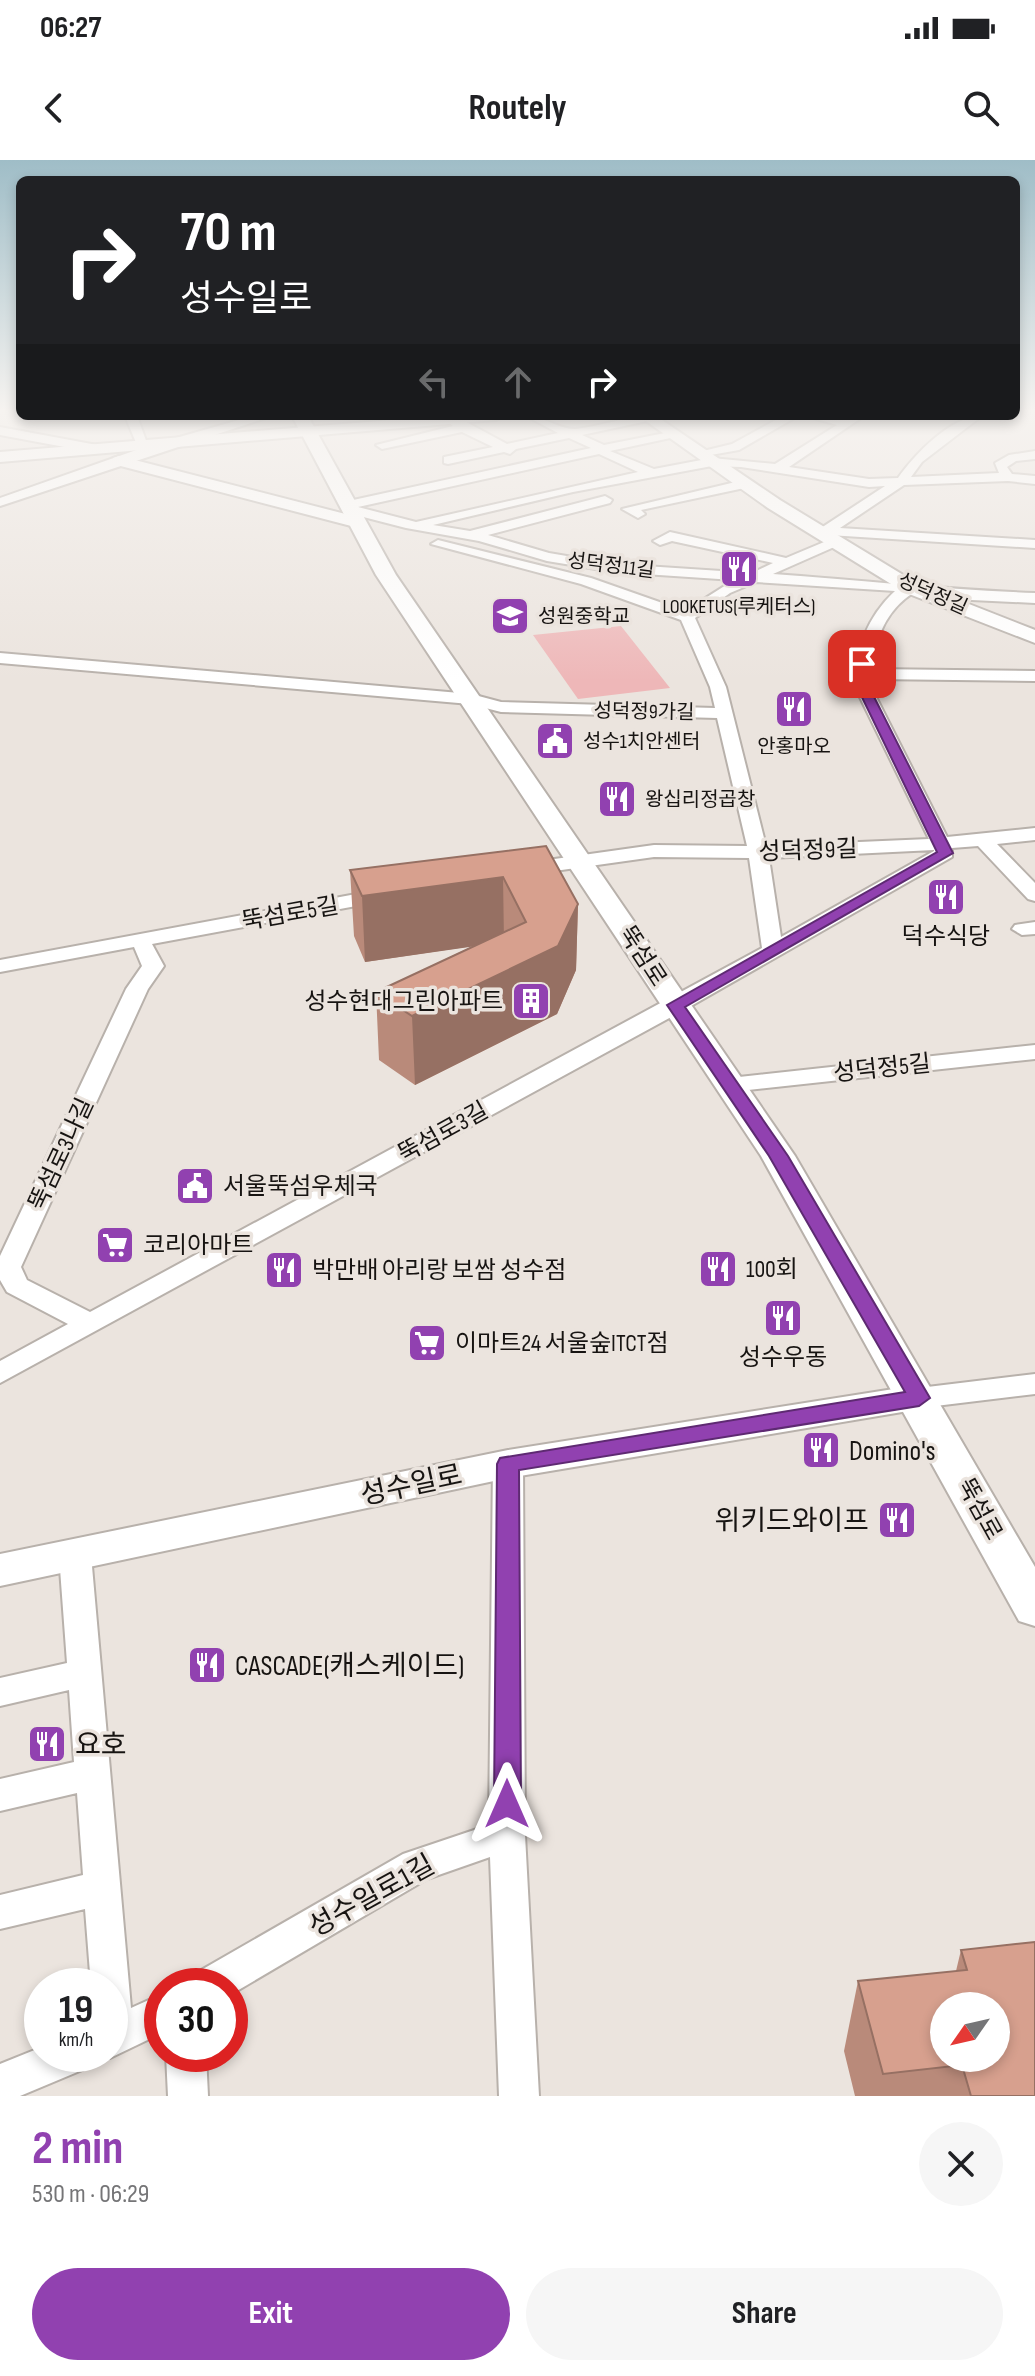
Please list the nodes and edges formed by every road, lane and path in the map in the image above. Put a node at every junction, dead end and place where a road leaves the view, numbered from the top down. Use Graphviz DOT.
graph roads {
  1 [pos="298,500"];
  2 [pos="345,500"];
  3 [pos="395,500"];
  4 [pos="529,500"];
  5 [pos="604,500"];
  6 [pos="669,500"];
  7 [pos="771,500"];
  8 [pos="875,500"];
  9 [pos="351,512"];
  10 [pos="638,514"];
  11 [pos="412,525"];
  12 [pos="472,535"];
  13 [pos="828,535"];
  14 [pos="660,541"];
  15 [pos="1035,544"];
  16 [pos="787,562"];
  17 [pos="753,577"];
  18 [pos="911,588"];
  19 [pos="1035,598"];
  20 [pos="687,617"];
  21 [pos="1035,637"];
  22 [pos="0,658"];
  23 [pos="861,674"];
  24 [pos="1035,676"];
  25 [pos="471,699"];
  26 [pos="722,713"];
  27 [pos="1035,834"];
  28 [pos="982,839"];
  29 [pos="940,844"];
  30 [pos="758,852"];
  31 [pos="580,859"];
  32 [pos="1035,865"];
  33 [pos="1012,867"];
  34 [pos="502,874"];
  35 [pos="408,891"];
  36 [pos="1035,895"];
  37 [pos="144,948"];
  38 [pos="773,950"];
  39 [pos="0,966"];
  40 [pos="676,1005"];
  41 [pos="1035,1052"];
  42 [pos="730,1085"];
  43 [pos="90,1324"];
  44 [pos="0,1373"];
  45 [pos="1035,1384"];
  46 [pos="919,1398"];
  47 [pos="508,1464"];
  48 [pos="75,1555"];
  49 [pos="0,1570"];
  50 [pos="1035,1608"];
  51 [pos="84,1673"];
  52 [pos="0,1692"];
  53 [pos="91,1774"];
  54 [pos="0,1795"];
  55 [pos="507,1835"];
  56 [pos="101,1888"];
  57 [pos="0,1912"];
  58 [pos="108,1968"];
  59 [pos="241,1968"];
  60 [pos="29,2072"];
  61 [pos="187,2072"];
  62 [pos="0,2084"];
  63 [pos="188,2096"];
  64 [pos="519,2096"];
  1 -- 9 [label="street"];
  2 -- 9 [label="main road, 뚝섬로"];
  3 -- 9 [label="street"];
  4 -- 11 [label="street"];
  5 -- 12 [label="street, 성덕정11길"];
  6 -- 10 [label="street"];
  7 -- 13 [label="street, 성덕정길"];
  8 -- 13 [label="street"];
  9 -- 11 [label="street, 성덕정11길"];
  9 -- 20 [label="street"];
  9 -- 25 [label="main road, 뚝섬로"];
  11 -- 12 [label="street, 성덕정11길"];
  12 -- 17 [label="street, 성덕정11길"];
  13 -- 15 [label="street"];
  13 -- 16 [label="street"];
  13 -- 18 [label="street, 성덕정길"];
  14 -- 16 [label="street"];
  16 -- 17 [label="street"];
  17 -- 18 [label="street, 성덕정11길"];
  17 -- 20 [label="street"];
  18 -- 19 [label="street, 성덕정11길"];
  18 -- 21 [label="street, 성덕정길"];
  18 -- 23 [label="street"];
  20 -- 26 [label="street, 성덕정9가길"];
  22 -- 25 [label="street, 성덕정9가길"];
  23 -- 24 [label="street"];
  23 -- 29 [label="street"];
  25 -- 26 [label="street, 성덕정9가길"];
  25 -- 31 [label="main road, 뚝섬로"];
  26 -- 30 [label="street, 성덕정9가길"];
  27 -- 28 [label="street, 성덕정9길"];
  28 -- 29 [label="street, 성덕정9길"];
  28 -- 33 [label="street"];
  29 -- 30 [label="street, 성덕정9길"];
  29 -- 38 [label="street, 뚝섬로3길"];
  30 -- 31 [label="street, 성덕정9길"];
  30 -- 38 [label="street, 성덕정9가길"];
  31 -- 34 [label="street"];
  31 -- 40 [label="main road, 뚝섬로"];
  32 -- 33 [label="street"];
  33 -- 36 [label="street"];
  35 -- 39 [label="street, 뚝섬로5길"];
  37 -- 43 [label="street, 뚝섬로3나길"];
  38 -- 40 [label="street, 뚝섬로3길"];
  40 -- 42 [label="main road, 뚝섬로"];
  40 -- 43 [label="street, 뚝섬로3길"];
  41 -- 42 [label="street, 성덕정5길"];
  42 -- 46 [label="main road, 뚝섬로"];
  43 -- 44 [label="street, 뚝섬로3길"];
  45 -- 46 [label="street"];
  46 -- 47 [label="street, 성수일로"];
  46 -- 50 [label="main road, 뚝섬로"];
  47 -- 48 [label="street, 성수일로"];
  47 -- 55 [label="street"];
  48 -- 49 [label="street, 성수일로"];
  48 -- 51 [label="street"];
  51 -- 52 [label="street"];
  51 -- 53 [label="street"];
  53 -- 54 [label="street"];
  53 -- 56 [label="street"];
  55 -- 59 [label="street, 성수일로1길"];
  55 -- 64 [label="street"];
  56 -- 57 [label="street"];
  56 -- 58 [label="street"];
  60 -- 62 [label="street"];
  61 -- 63 [label="street"];
}
